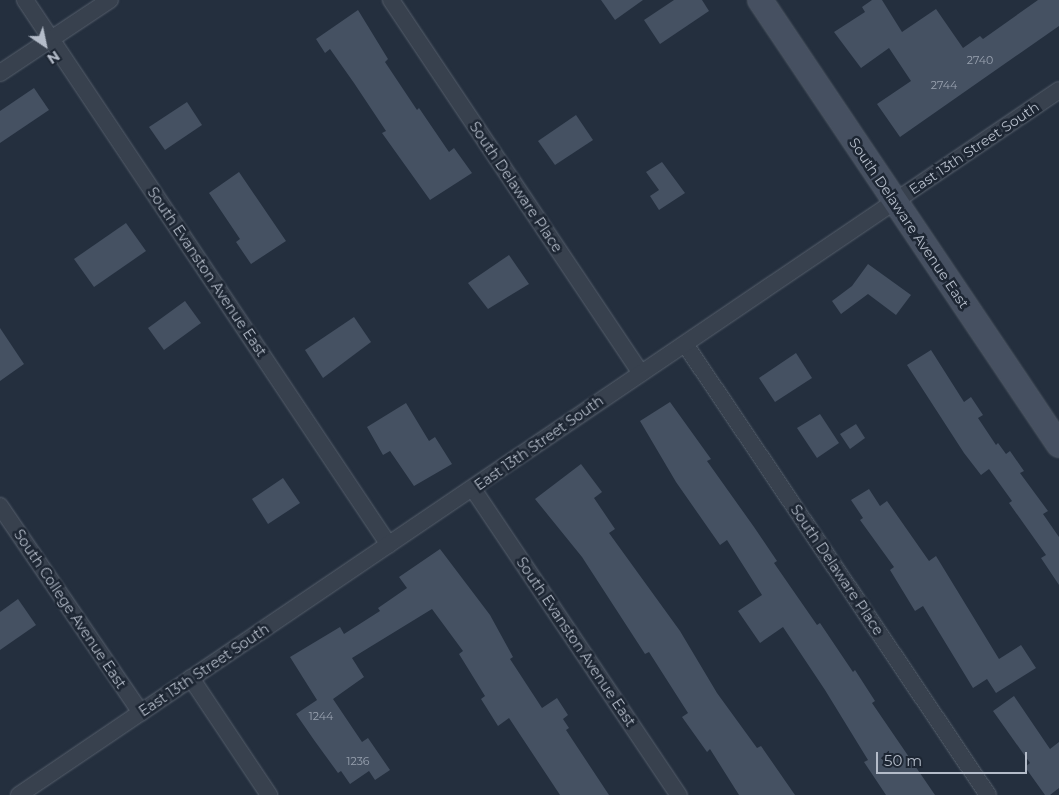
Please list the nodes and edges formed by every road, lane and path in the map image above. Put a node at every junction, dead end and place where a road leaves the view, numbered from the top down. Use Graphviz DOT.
graph roads {
  1 [pos="25,0"];
  2 [pos="110,0"];
  3 [pos="391,0"];
  4 [pos="760,0"];
  5 [pos="52,39"];
  6 [pos="0,73"];
  7 [pos="1059,90"];
  8 [pos="894,203"];
  9 [pos="686,344"];
  10 [pos="641,373"];
  11 [pos="1059,446"];
  12 [pos="473,489"];
  13 [pos="0,506"];
  14 [pos="389,545"];
  15 [pos="192,678"];
  16 [pos="141,712"];
  17 [pos="19,795"];
  18 [pos="269,795"];
  19 [pos="679,795"];
  20 [pos="988,795"];
  1 -- 5 [label="street, South Evanston Avenue East"];
  2 -- 5 [label="street"];
  3 -- 10 [label="street, South Delaware Place"];
  4 -- 8 [label="main road, South Delaware Avenue East"];
  5 -- 6 [label="street"];
  5 -- 14 [label="street, South Evanston Avenue East"];
  7 -- 8 [label="street, East 13th Street South"];
  8 -- 9 [label="street, East 13th Street South"];
  8 -- 11 [label="main road, South Delaware Avenue East"];
  9 -- 10 [label="street, East 13th Street South"];
  9 -- 20 [label="street, South Delaware Place"];
  10 -- 12 [label="street, East 13th Street South"];
  12 -- 14 [label="street, East 13th Street South"];
  12 -- 19 [label="street, South Evanston Avenue East"];
  13 -- 16 [label="street, South College Avenue East"];
  14 -- 15 [label="street, East 13th Street South"];
  15 -- 16 [label="street, East 13th Street South"];
  15 -- 18 [label="street"];
  16 -- 17 [label="street, East 13th Street South"];
}
